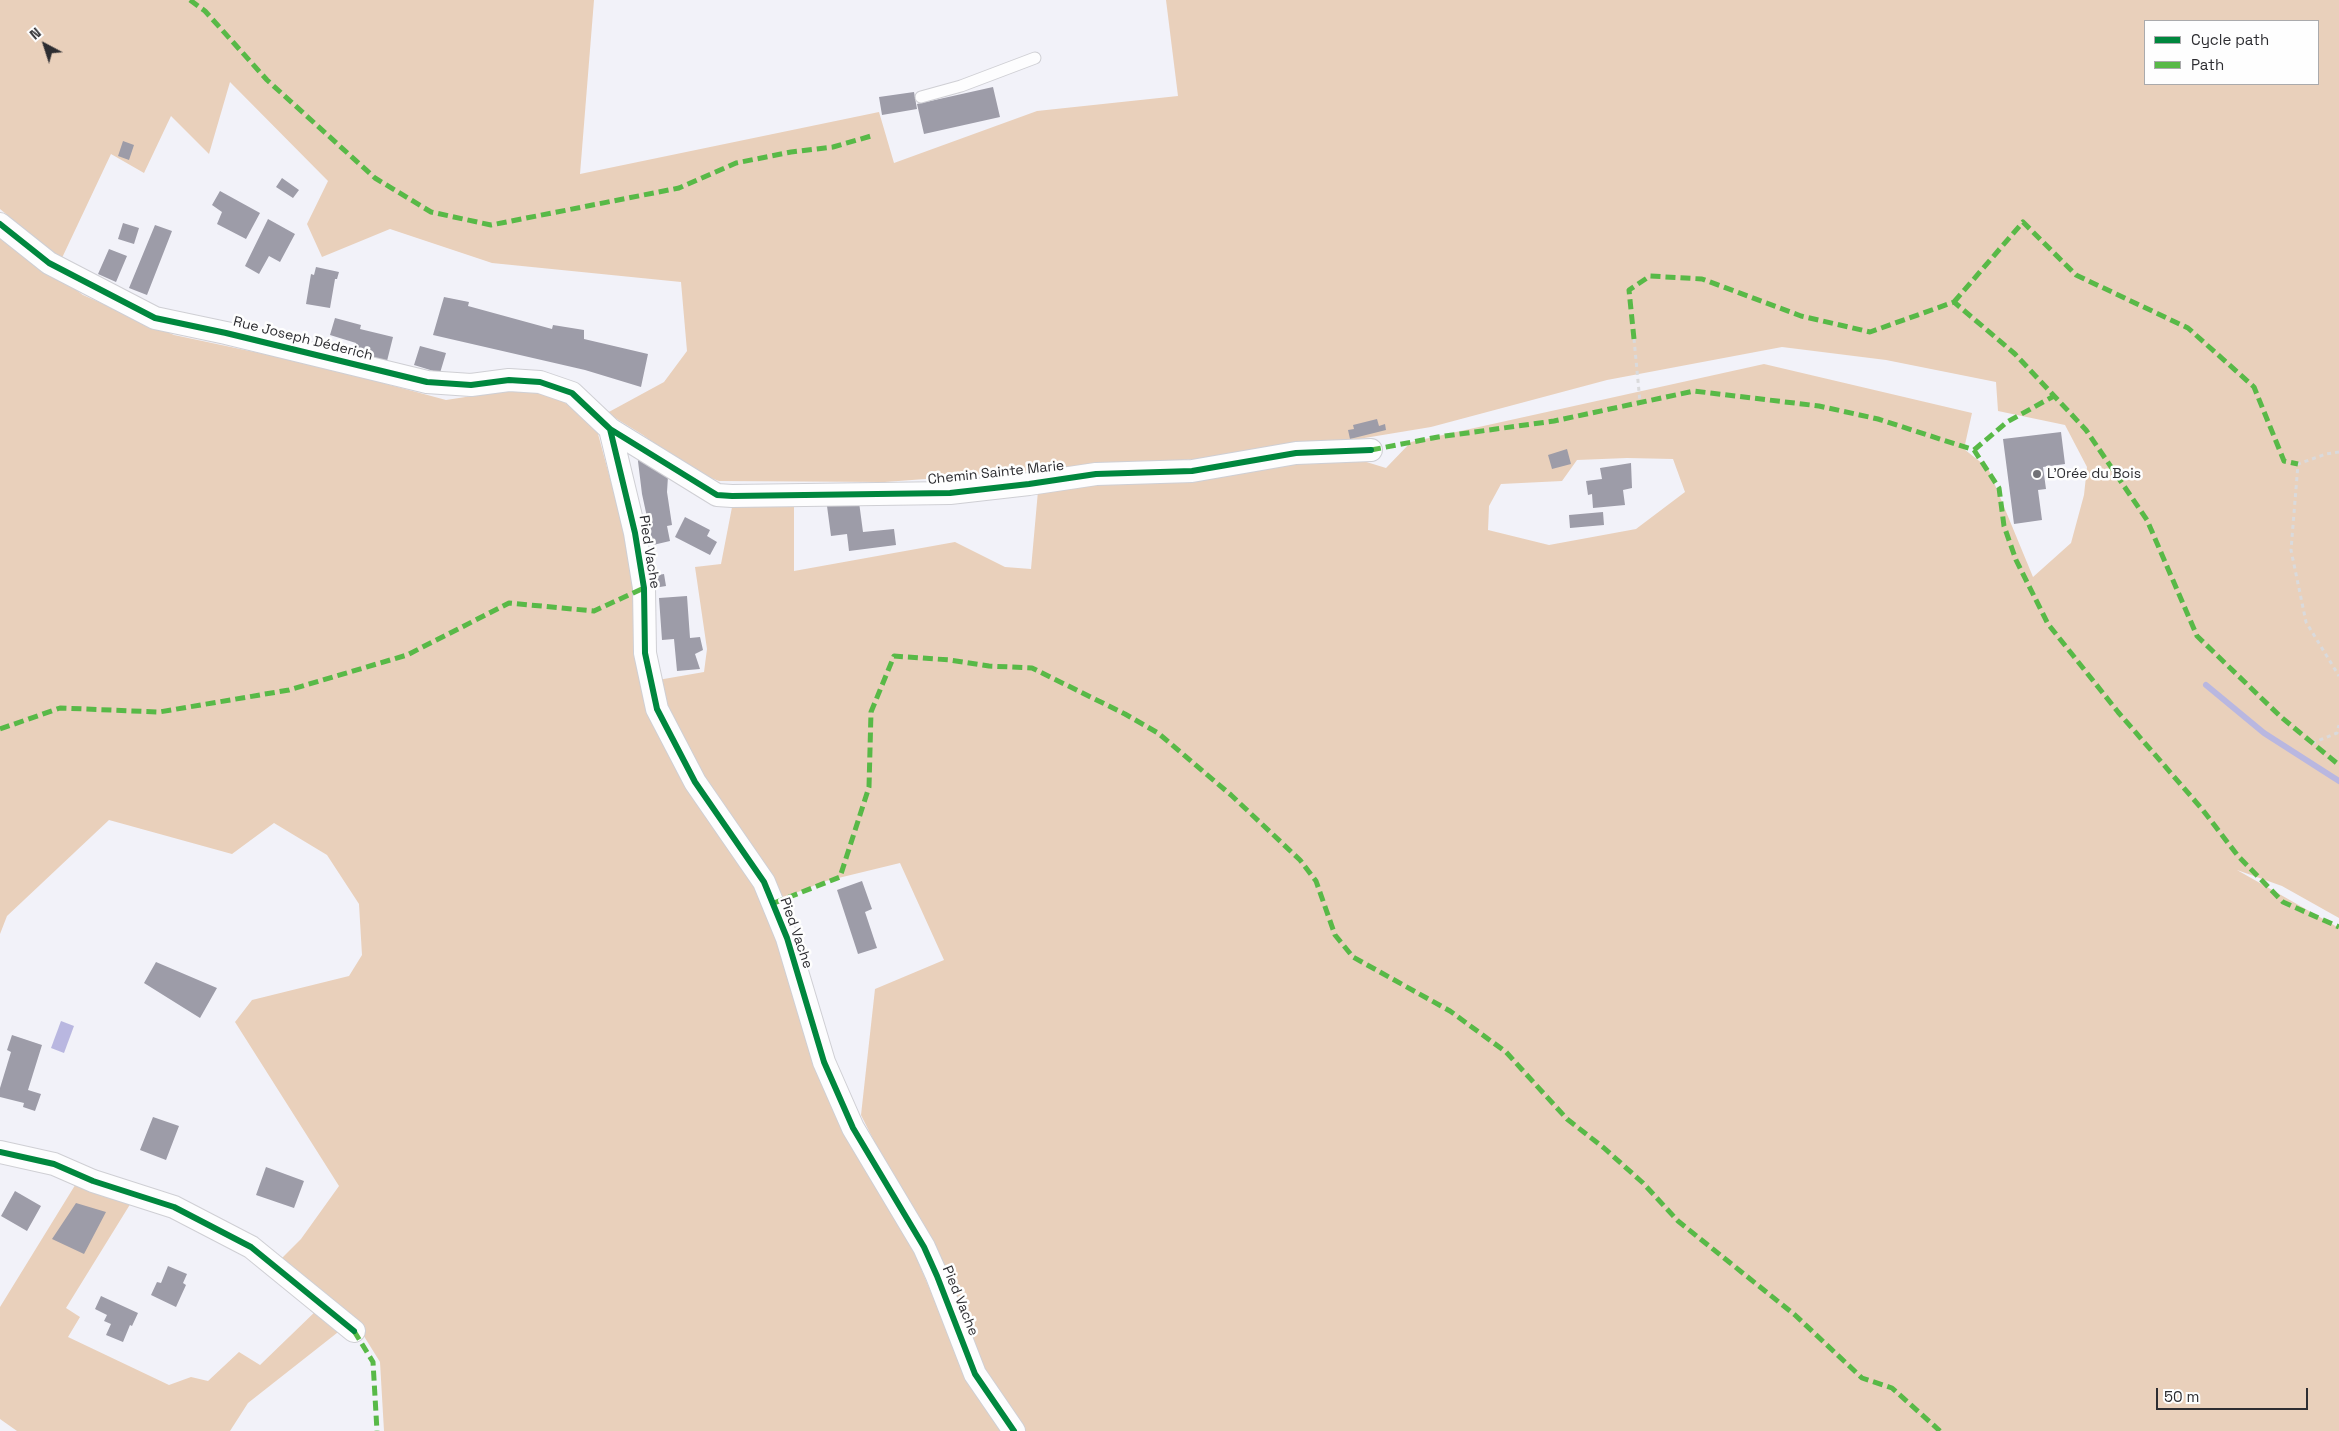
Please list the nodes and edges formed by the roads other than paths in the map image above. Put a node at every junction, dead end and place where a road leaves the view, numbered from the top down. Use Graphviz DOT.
graph roads {
  1 [pos="1036,58"];
  2 [pos="921,97"];
  3 [pos="0,224"];
  4 [pos="610,429"];
  5 [pos="1371,450"];
  6 [pos="0,1152"];
  7 [pos="354,1331"];
  8 [pos="1014,1431"];
  1 -- 2 [label="lane"];
  3 -- 4 [label="street, Rue Joseph Déderich"];
  4 -- 5 [label="street, Chemin Sainte Marie"];
  4 -- 8 [label="street, Pied Vache"];
  6 -- 7 [label="street"];
}
